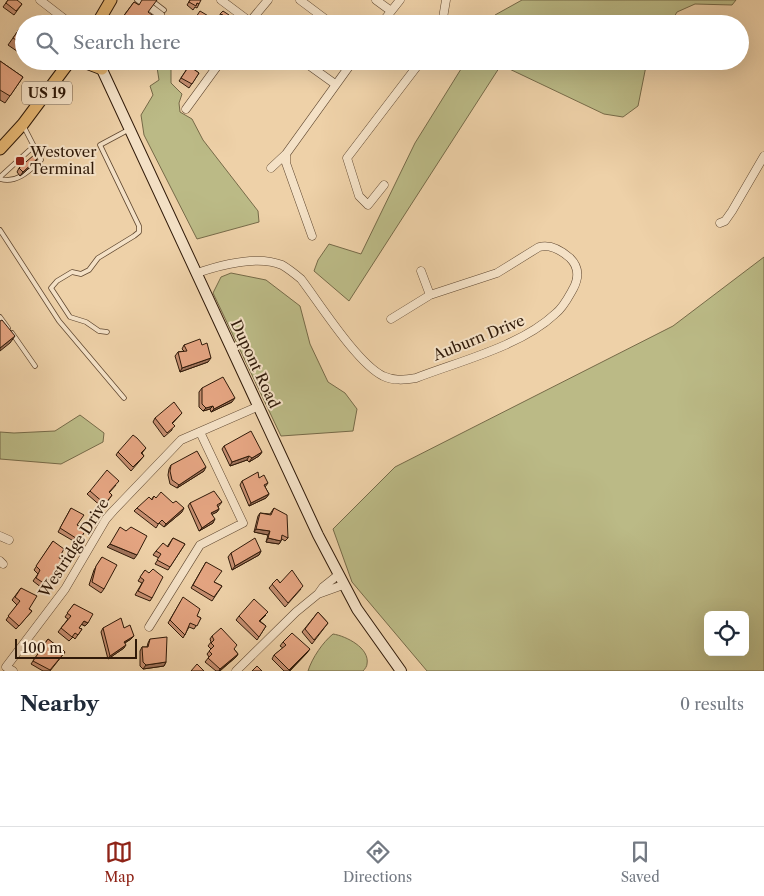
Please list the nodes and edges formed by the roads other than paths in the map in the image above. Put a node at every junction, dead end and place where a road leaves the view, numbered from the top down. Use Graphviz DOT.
graph roads {
  1 [pos="40,0"];
  2 [pos="56,0"];
  3 [pos="112,0"];
  4 [pos="135,0"];
  5 [pos="144,0"];
  6 [pos="151,0"];
  7 [pos="221,0"];
  8 [pos="268,0"];
  9 [pos="300,0"];
  10 [pos="376,0"];
  11 [pos="400,0"];
  12 [pos="446,0"];
  13 [pos="51,8"];
  14 [pos="391,11"];
  15 [pos="60,15"];
  16 [pos="103,15"];
  17 [pos="161,15"];
  18 [pos="240,15"];
  19 [pos="256,15"];
  20 [pos="320,15"];
  21 [pos="388,15"];
  22 [pos="444,15"];
  23 [pos="63,70"];
  24 [pos="102,70"];
  25 [pos="214,70"];
  26 [pos="316,70"];
  27 [pos="345,70"];
  28 [pos="414,70"];
  29 [pos="335,84"];
  30 [pos="186,109"];
  31 [pos="23,124"];
  32 [pos="130,128"];
  33 [pos="34,146"];
  34 [pos="0,149"];
  35 [pos="286,154"];
  36 [pos="764,156"];
  37 [pos="271,168"];
  38 [pos="0,178"];
  39 [pos="384,185"];
  40 [pos="720,223"];
  41 [pos="0,230"];
  42 [pos="312,236"];
  43 [pos="421,271"];
  44 [pos="196,273"];
  45 [pos="430,295"];
  46 [pos="0,317"];
  47 [pos="391,319"];
  48 [pos="107,332"];
  49 [pos="36,366"];
  50 [pos="124,398"];
  51 [pos="258,406"];
  52 [pos="200,432"];
  53 [pos="0,536"];
  54 [pos="9,540"];
  55 [pos="338,575"];
  56 [pos="343,585"];
  57 [pos="318,594"];
  58 [pos="149,627"];
  59 [pos="399,670"];
  60 [pos="13,671"];
  61 [pos="236,671"];
  1 -- 13 [label="street"];
  2 -- 13 [label="street"];
  3 -- 16 [label="main road"];
  4 -- 17 [label="lane"];
  5 -- 17 [label="lane"];
  6 -- 17 [label="lane"];
  7 -- 18 [label="street"];
  8 -- 19 [label="street"];
  9 -- 20 [label="street"];
  10 -- 14 [label="street"];
  11 -- 14 [label="street"];
  12 -- 22 [label="street"];
  13 -- 15 [label="street"];
  14 -- 21 [label="street"];
  23 -- 31 [label="main road, US 19"];
  24 -- 32 [label="street, Dupont Road"];
  25 -- 30 [label="street"];
  26 -- 29 [label="street"];
  27 -- 29 [label="street"];
  28 -- 39 [label="street"];
  29 -- 35 [label="street"];
  31 -- 33 [label="lane"];
  31 -- 34 [label="main road, US 19"];
  32 -- 44 [label="street, Dupont Road"];
  32 -- 48 [label="lane"];
  33 -- 38 [label="lane"];
  33 -- 38 [label="lane"];
  35 -- 37 [label="street"];
  35 -- 42 [label="street"];
  36 -- 40 [label="street"];
  41 -- 50 [label="lane"];
  43 -- 45 [label="street"];
  44 -- 45 [label="street, Auburn Drive"];
  44 -- 51 [label="street, Dupont Road"];
  45 -- 47 [label="street, Auburn Drive"];
  46 -- 49 [label="lane"];
  51 -- 52 [label="street, Westridge Drive"];
  51 -- 55 [label="street, Dupont Road"];
  52 -- 58 [label="street"];
  52 -- 60 [label="street, Westridge Drive"];
  53 -- 54 [label="street"];
  55 -- 56 [label="street, Dupont Road"];
  55 -- 57 [label="street"];
  56 -- 57 [label="street"];
  56 -- 59 [label="street, Dupont Road"];
  57 -- 61 [label="street"];
}
